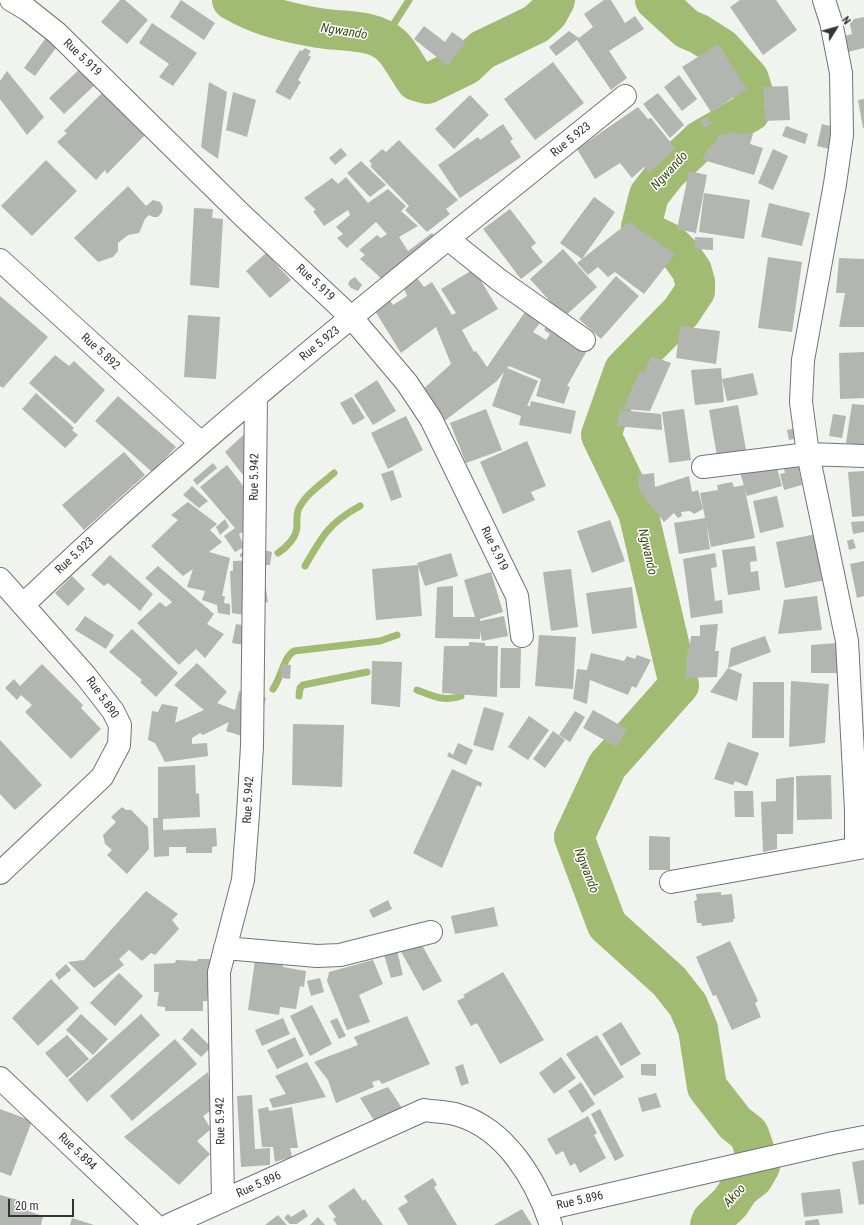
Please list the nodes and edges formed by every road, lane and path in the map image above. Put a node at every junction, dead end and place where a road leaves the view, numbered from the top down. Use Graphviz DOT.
graph roads {
  1 [pos="11,0"];
  2 [pos="824,0"];
  3 [pos="625,96"];
  4 [pos="448,240"];
  5 [pos="0,260"];
  6 [pos="352,318"];
  7 [pos="584,340"];
  8 [pos="256,397"];
  9 [pos="201,442"];
  10 [pos="808,454"];
  11 [pos="864,456"];
  12 [pos="703,468"];
  13 [pos="0,579"];
  14 [pos="24,604"];
  15 [pos="522,636"];
  16 [pos="860,847"];
  17 [pos="0,873"];
  18 [pos="671,882"];
  19 [pos="431,932"];
  20 [pos="225,948"];
  21 [pos="0,1078"];
  22 [pos="864,1137"];
  23 [pos="223,1201"];
  24 [pos="549,1217"];
  25 [pos="155,1225"];
  26 [pos="169,1225"];
  1 -- 6 [label="street, Rue 5.919"];
  2 -- 10 [label="street"];
  3 -- 4 [label="street, Rue 5.923"];
  4 -- 6 [label="street, Rue 5.923"];
  4 -- 7 [label="street"];
  5 -- 9 [label="street, Rue 5.892"];
  6 -- 8 [label="street, Rue 5.923"];
  6 -- 15 [label="street, Rue 5.919"];
  8 -- 9 [label="street, Rue 5.923"];
  8 -- 20 [label="street, Rue 5.942"];
  9 -- 14 [label="street, Rue 5.923"];
  10 -- 11 [label="street"];
  10 -- 12 [label="street"];
  10 -- 16 [label="street"];
  13 -- 14 [label="street, Rue 5.890"];
  14 -- 17 [label="street, Rue 5.890"];
  16 -- 18 [label="street"];
  19 -- 20 [label="street"];
  20 -- 23 [label="street, Rue 5.942"];
  21 -- 25 [label="street, Rue 5.894"];
  22 -- 24 [label="street, Rue 5.896"];
  23 -- 24 [label="street, Rue 5.896"];
  23 -- 26 [label="street, Rue 5.896"];
}
